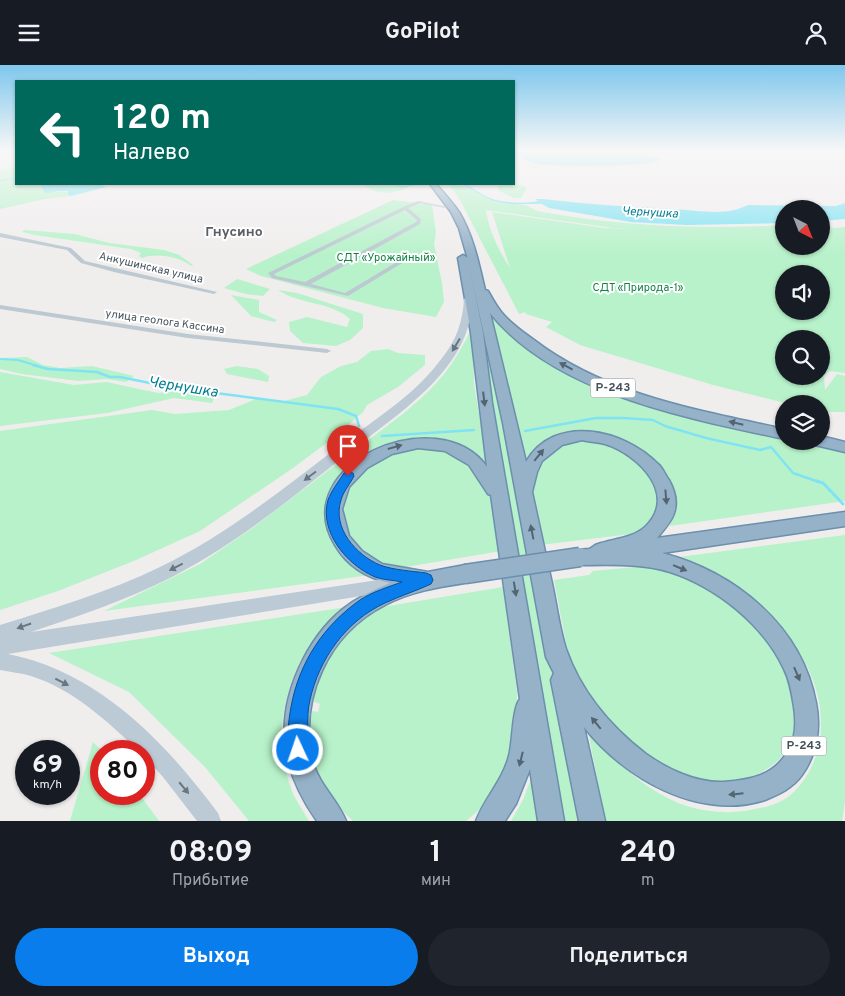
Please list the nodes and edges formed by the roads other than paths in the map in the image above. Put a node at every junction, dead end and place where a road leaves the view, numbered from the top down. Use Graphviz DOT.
graph roads {
  1 [pos="428,185"];
  2 [pos="434,185"];
  3 [pos="445,207"];
  4 [pos="406,208"];
  5 [pos="0,235"];
  6 [pos="414,254"];
  7 [pos="473,281"];
  8 [pos="306,285"];
  9 [pos="214,292"];
  10 [pos="0,307"];
  11 [pos="327,351"];
  12 [pos="775,431"];
  13 [pos="830,443"];
  14 [pos="845,447"];
  15 [pos="526,500"];
  16 [pos="502,507"];
  17 [pos="845,519"];
  18 [pos="580,557"];
  19 [pos="426,580"];
  20 [pos="0,635"];
  21 [pos="0,646"];
  22 [pos="555,648"];
  23 [pos="526,659"];
  24 [pos="0,661"];
  25 [pos="210,821"];
  26 [pos="333,821"];
  27 [pos="489,821"];
  28 [pos="551,821"];
  29 [pos="592,821"];
  1 -- 3 [label="highway"];
  2 -- 7 [label="highway"];
  3 -- 4 [label="street"];
  3 -- 7 [label="highway"];
  4 -- 8 [label="street"];
  4 -- 8 [label="street"];
  5 -- 9 [label="street, Анкушинская улица"];
  6 -- 8 [label="street"];
  12 -- 7 [label="highway, Р-243, one-way"];
  7 -- 15 [label="highway, Р-243"];
  7 -- 16 [label="highway, Р-243, one-way"];
  7 -- 20 [label="main road, one-way"];
  10 -- 11 [label="street, улица геолога Кассина"];
  13 -- 14 [label="highway"];
  15 -- 18 [label="highway, Р-243, one-way"];
  22 -- 15 [label="highway, Р-243, one-way"];
  19 -- 16 [label="highway, Р-243, one-way"];
  16 -- 23 [label="highway, Р-243, one-way"];
  17 -- 18 [label="highway, Р-243"];
  18 -- 19 [label="highway, Р-243, bridge"];
  18 -- 22 [label="highway, Р-243, one-way"];
  19 -- 21 [label="main road, Р-243"];
  19 -- 26 [label="highway, Р-243"];
  22 -- 29 [label="highway, Р-243"];
  23 -- 27 [label="highway, Р-243, one-way"];
  23 -- 28 [label="highway, Р-243"];
  24 -- 25 [label="main road, one-way"];
}
